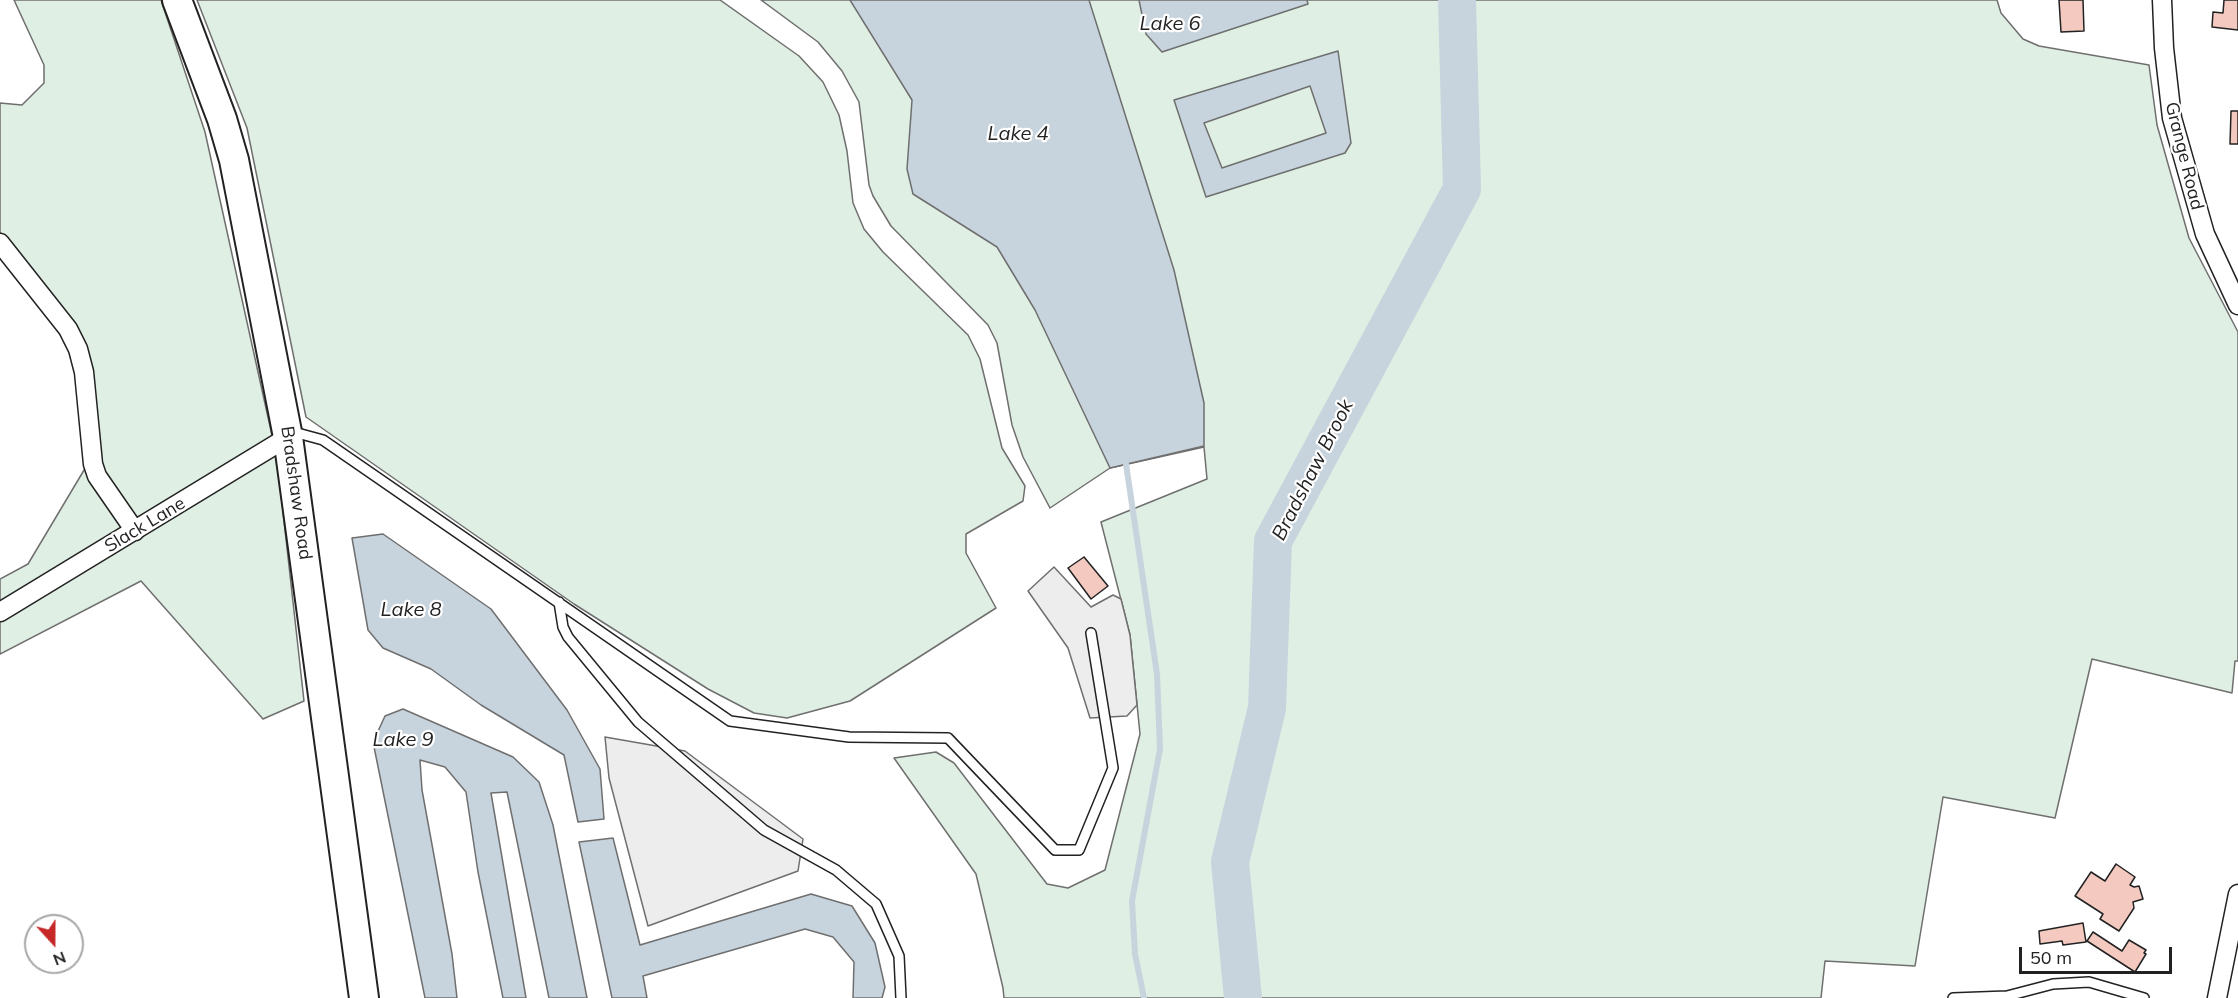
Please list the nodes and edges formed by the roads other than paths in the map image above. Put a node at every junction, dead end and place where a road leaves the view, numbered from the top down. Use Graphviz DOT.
graph roads {
  1 [pos="177,0"];
  2 [pos="2162,0"];
  3 [pos="0,243"];
  4 [pos="2238,305"];
  5 [pos="288,436"];
  6 [pos="135,531"];
  7 [pos="559,602"];
  8 [pos="0,612"];
  9 [pos="1091,633"];
  10 [pos="2238,894"];
  11 [pos="364,998"];
  12 [pos="901,998"];
  13 [pos="1953,998"];
  14 [pos="2144,998"];
  15 [pos="2217,998"];
  1 -- 5 [label="main road, Bradshaw Road"];
  2 -- 4 [label="street, Grange Road"];
  3 -- 6 [label="street"];
  5 -- 6 [label="street, Slack Lane"];
  5 -- 7 [label="lane"];
  5 -- 11 [label="main road, Bradshaw Road"];
  6 -- 8 [label="street, Slack Lane"];
  7 -- 9 [label="lane"];
  7 -- 12 [label="lane"];
  10 -- 15 [label="street"];
  13 -- 14 [label="lane"];
}
